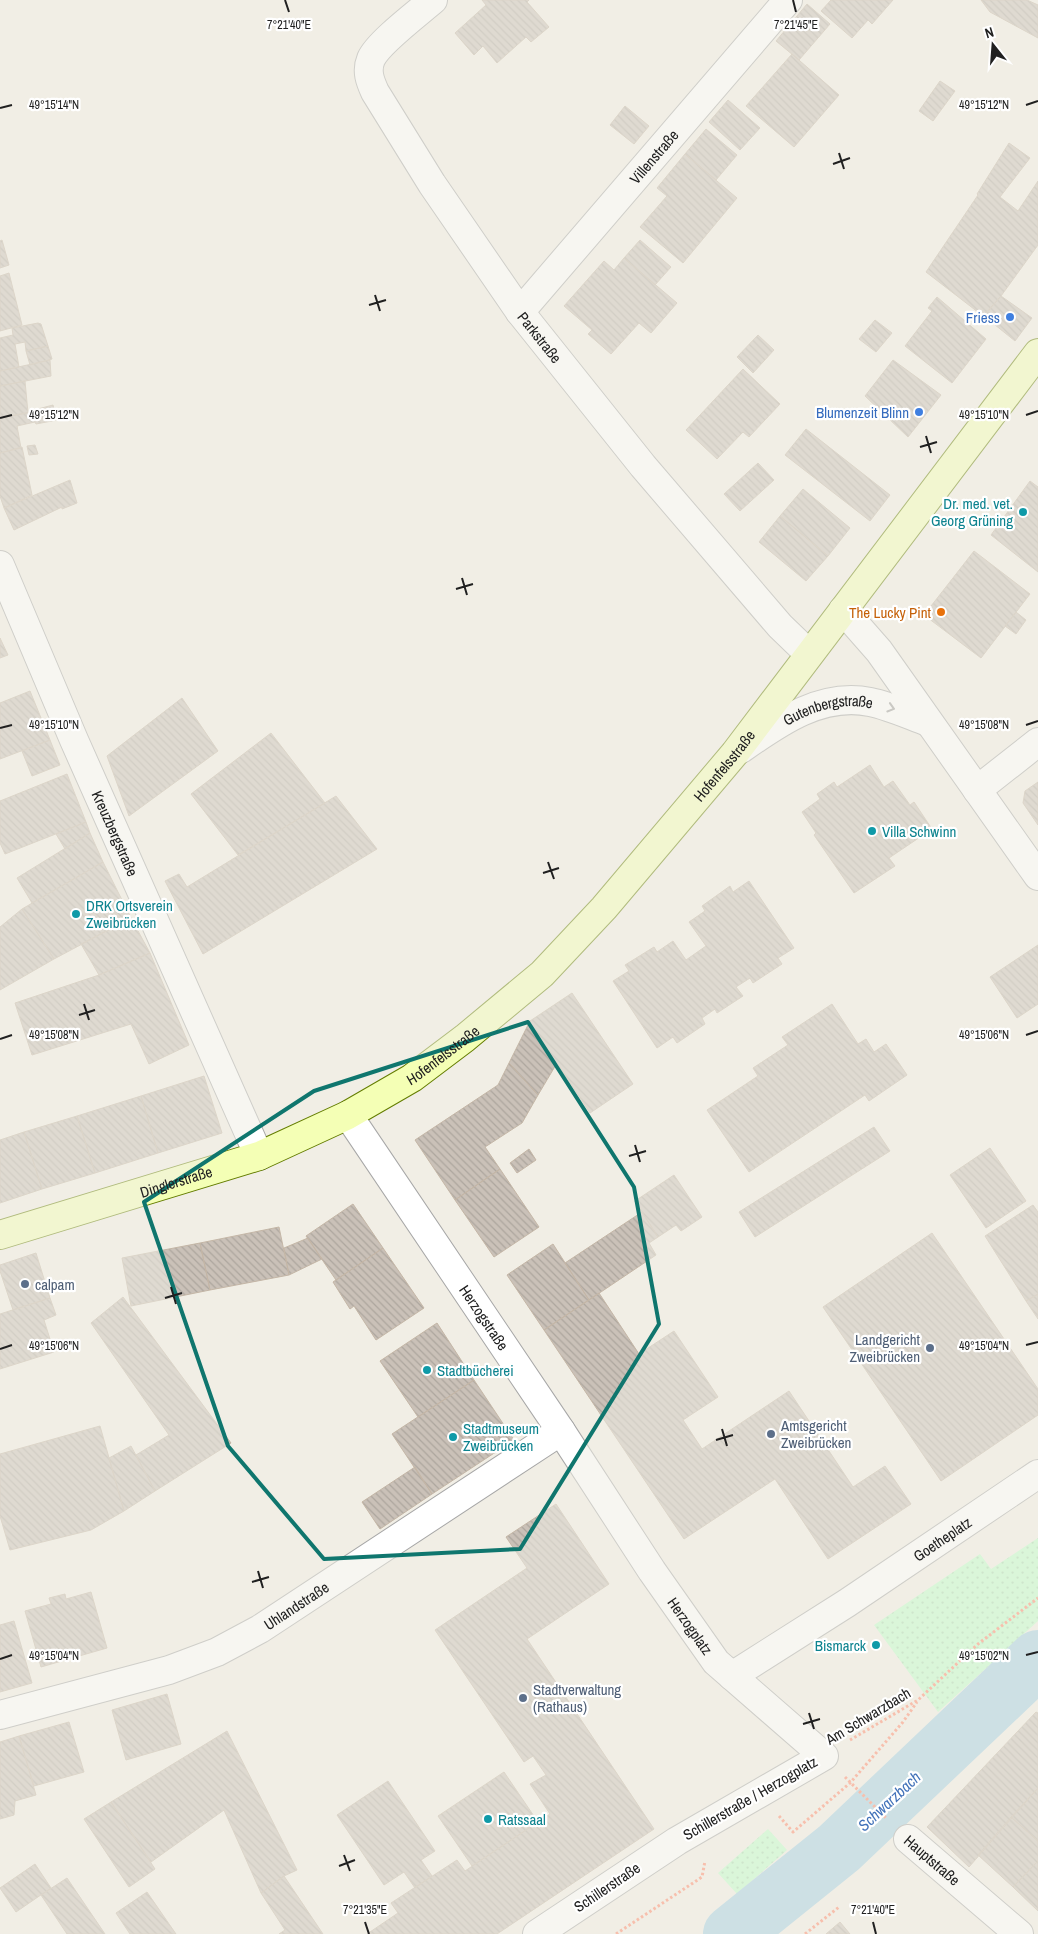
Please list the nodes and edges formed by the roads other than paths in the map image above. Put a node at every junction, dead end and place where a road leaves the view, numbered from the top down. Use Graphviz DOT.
graph roads {
  1 [pos="433,0"];
  2 [pos="788,0"];
  3 [pos="520,312"];
  4 [pos="1038,353"];
  5 [pos="0,565"];
  6 [pos="843,610"];
  7 [pos="809,654"];
  8 [pos="928,722"];
  9 [pos="1038,742"];
  10 [pos="734,753"];
  11 [pos="977,790"];
  12 [pos="1038,876"];
  13 [pos="348,1115"];
  14 [pos="259,1156"];
  15 [pos="0,1235"];
  16 [pos="561,1431"];
  17 [pos="1038,1474"];
  18 [pos="652,1571"];
  19 [pos="732,1676"];
  20 [pos="0,1715"];
  21 [pos="824,1756"];
  22 [pos="908,1839"];
  23 [pos="677,1841"];
  24 [pos="537,1934"];
  25 [pos="1019,1934"];
  1 -- 3 [label="street, Parkstraße"];
  2 -- 3 [label="street, Villenstraße"];
  3 -- 7 [label="street, Parkstraße"];
  4 -- 6 [label="main road, Hofenfelsstraße"];
  5 -- 14 [label="street, Kreuzbergstraße"];
  6 -- 7 [label="main road, Hofenfelsstraße"];
  6 -- 8 [label="street"];
  7 -- 10 [label="main road, Hofenfelsstraße"];
  10 -- 8 [label="street, Gutenbergstraße, one-way"];
  8 -- 11 [label="street"];
  9 -- 11 [label="street"];
  10 -- 13 [label="main road, Hofenfelsstraße"];
  11 -- 12 [label="street"];
  13 -- 14 [label="main road, Dinglerstraße"];
  13 -- 16 [label="street, Herzogstraße"];
  14 -- 15 [label="main road, Dinglerstraße"];
  16 -- 18 [label="street, Herzogstraße"];
  16 -- 20 [label="street, Uhlandstraße"];
  17 -- 19 [label="street, Goetheplatz"];
  18 -- 19 [label="street, Herzogplatz"];
  19 -- 21 [label="street, Herzogplatz"];
  21 -- 23 [label="street, Schillerstraße / Herzogplatz"];
  22 -- 25 [label="street, Hauptstraße"];
  23 -- 24 [label="street, Schillerstraße"];
}
